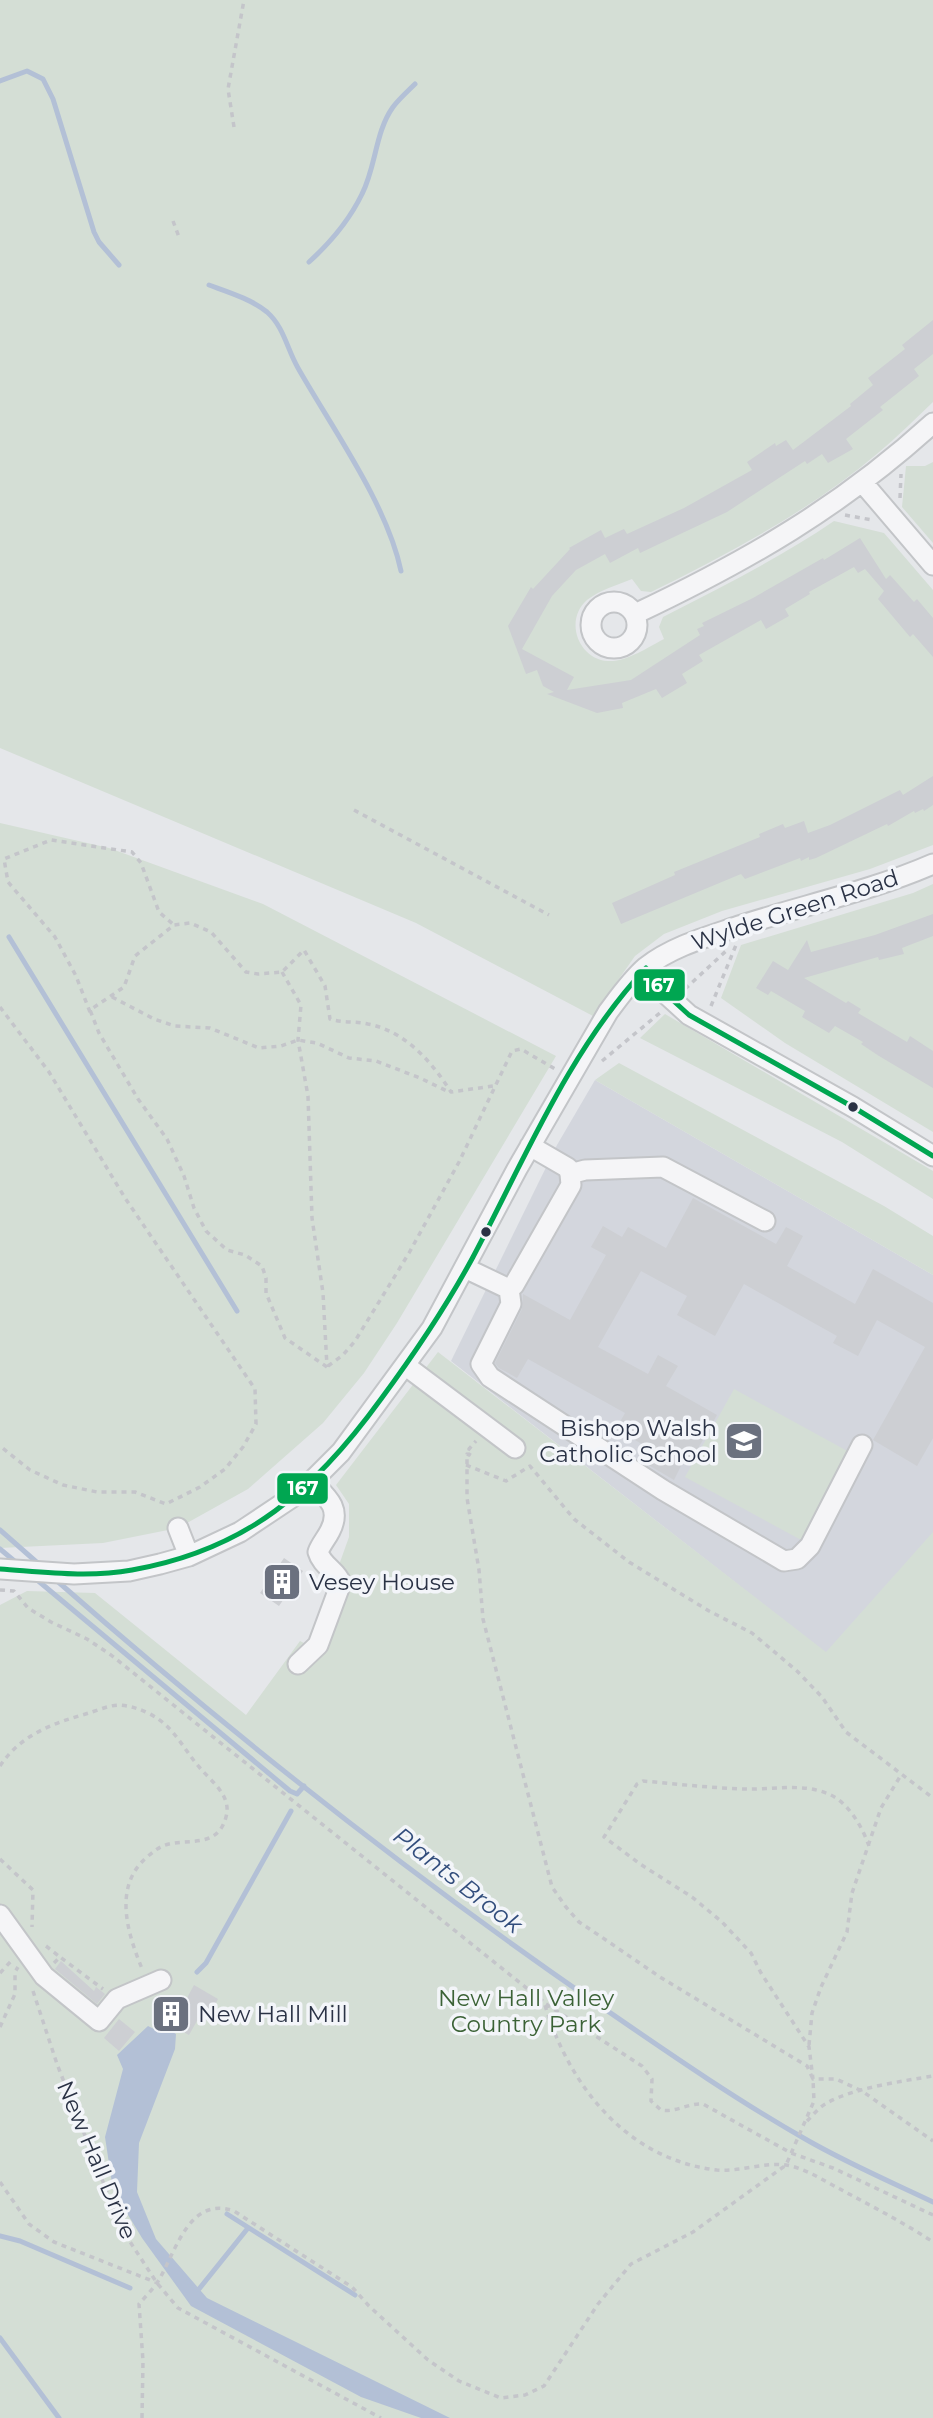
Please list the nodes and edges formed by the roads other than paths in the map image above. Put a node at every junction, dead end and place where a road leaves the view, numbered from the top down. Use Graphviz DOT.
graph roads {
  1 [pos="933,423"];
  2 [pos="863,483"];
  3 [pos="933,565"];
  4 [pos="635,614"];
  5 [pos="933,863"];
  6 [pos="646,968"];
  7 [pos="530,1146"];
  8 [pos="933,1156"];
  9 [pos="570,1174"];
  10 [pos="765,1221"];
  11 [pos="466,1268"];
  12 [pos="509,1289"];
  13 [pos="406,1366"];
  14 [pos="862,1445"];
  15 [pos="515,1448"];
  16 [pos="311,1482"];
  17 [pos="178,1528"];
  18 [pos="189,1556"];
  19 [pos="8,1570"];
  20 [pos="298,1664"];
  21 [pos="0,1915"];
  22 [pos="155,1983"];
  1 -- 2 [label="street"];
  2 -- 3 [label="street"];
  2 -- 4 [label="street"];
  5 -- 6 [label="street, Wylde Green Road"];
  6 -- 7 [label="street, Wylde Green Road"];
  6 -- 8 [label="street"];
  7 -- 9 [label="street"];
  7 -- 11 [label="street, Wylde Green Road"];
  9 -- 10 [label="street"];
  9 -- 12 [label="street"];
  11 -- 12 [label="street"];
  11 -- 13 [label="street, Wylde Green Road"];
  12 -- 14 [label="street"];
  13 -- 15 [label="street"];
  13 -- 16 [label="street, Wylde Green Road"];
  16 -- 18 [label="street, Wylde Green Road"];
  16 -- 20 [label="street"];
  17 -- 18 [label="street"];
  18 -- 19 [label="street, Wylde Green Road"];
  21 -- 22 [label="street"];
}
